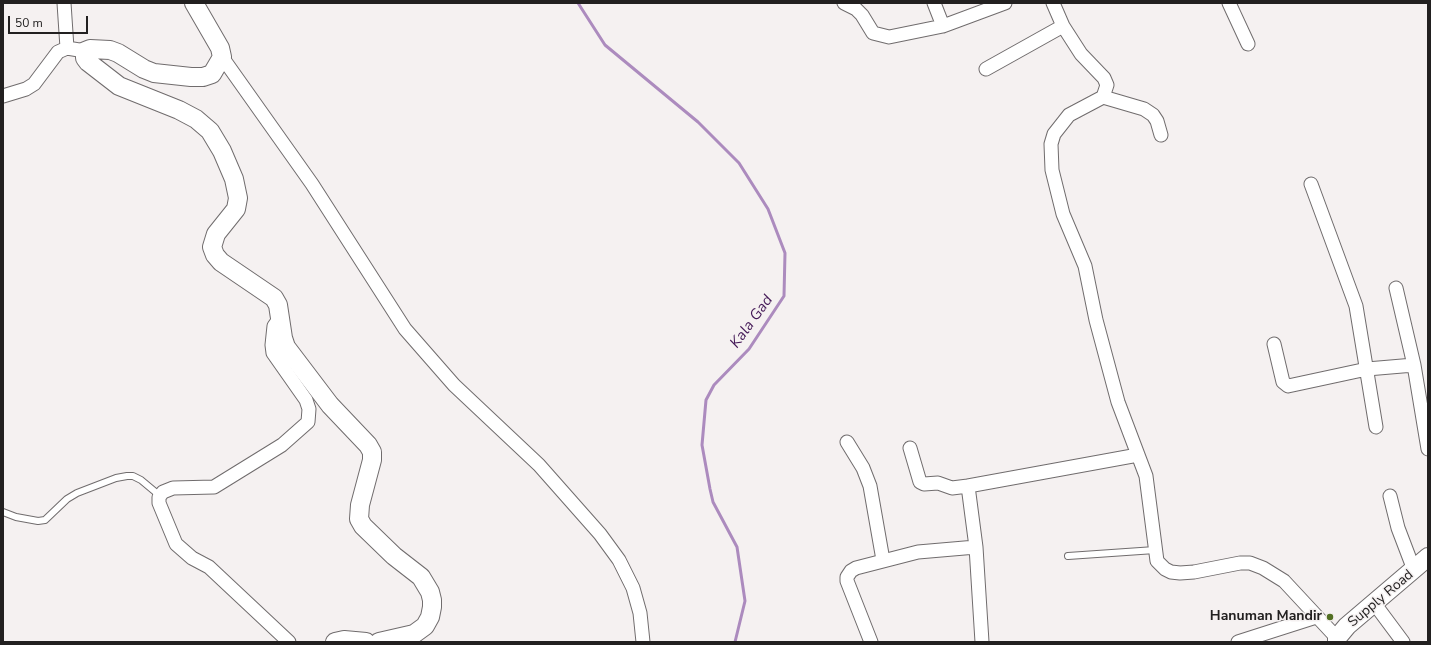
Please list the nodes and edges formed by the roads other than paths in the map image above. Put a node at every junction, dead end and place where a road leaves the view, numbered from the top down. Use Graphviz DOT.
graph roads {
  1 [pos="64,3"];
  2 [pos="194,3"];
  3 [pos="844,3"];
  4 [pos="934,3"];
  5 [pos="1006,3"];
  6 [pos="1052,3"];
  7 [pos="1229,3"];
  8 [pos="943,26"];
  9 [pos="1063,26"];
  10 [pos="1248,44"];
  11 [pos="67,48"];
  12 [pos="85,51"];
  13 [pos="222,57"];
  14 [pos="986,68"];
  15 [pos="3,96"];
  16 [pos="1103,97"];
  17 [pos="1161,135"];
  18 [pos="1311,184"];
  19 [pos="1396,288"];
  20 [pos="279,319"];
  21 [pos="1274,344"];
  22 [pos="1414,365"];
  23 [pos="1367,369"];
  24 [pos="1376,427"];
  25 [pos="847,442"];
  26 [pos="910,448"];
  27 [pos="1428,449"];
  28 [pos="1138,455"];
  29 [pos="968,486"];
  30 [pos="160,495"];
  31 [pos="1390,496"];
  32 [pos="3,512"];
  33 [pos="976,547"];
  34 [pos="1155,550"];
  35 [pos="1068,556"];
  36 [pos="1428,557"];
  37 [pos="883,560"];
  38 [pos="1414,570"];
  39 [pos="1374,603"];
  40 [pos="1316,617"];
  41 [pos="1337,640"];
  42 [pos="289,642"];
  43 [pos="335,642"];
  44 [pos="366,642"];
  45 [pos="379,642"];
  46 [pos="644,642"];
  47 [pos="871,642"];
  48 [pos="982,642"];
  49 [pos="1238,642"];
  50 [pos="1403,642"];
  1 -- 11 [label="street"];
  2 -- 13 [label="street"];
  3 -- 8 [label="street"];
  4 -- 8 [label="street"];
  5 -- 8 [label="street"];
  6 -- 9 [label="street"];
  7 -- 10 [label="street"];
  9 -- 14 [label="street"];
  9 -- 16 [label="street"];
  11 -- 12 [label="street"];
  11 -- 15 [label="street"];
  12 -- 13 [label="street"];
  12 -- 20 [label="street"];
  13 -- 46 [label="street"];
  16 -- 17 [label="street"];
  16 -- 28 [label="street"];
  18 -- 23 [label="street"];
  19 -- 22 [label="street"];
  20 -- 30 [label="street"];
  20 -- 45 [label="street"];
  21 -- 23 [label="street"];
  22 -- 23 [label="street"];
  22 -- 27 [label="street"];
  23 -- 24 [label="street"];
  25 -- 37 [label="street"];
  26 -- 29 [label="street"];
  28 -- 29 [label="street"];
  28 -- 34 [label="street"];
  29 -- 33 [label="street"];
  30 -- 32 [label="lane"];
  30 -- 42 [label="street"];
  31 -- 38 [label="street"];
  33 -- 37 [label="street"];
  33 -- 48 [label="street"];
  34 -- 35 [label="lane"];
  34 -- 40 [label="street"];
  36 -- 38 [label="street, Supply Road"];
  37 -- 47 [label="street"];
  38 -- 39 [label="street, Supply Road"];
  39 -- 41 [label="street, Supply Road"];
  39 -- 50 [label="street"];
  40 -- 41 [label="street"];
  40 -- 49 [label="street"];
  43 -- 44 [label="street"];
}
